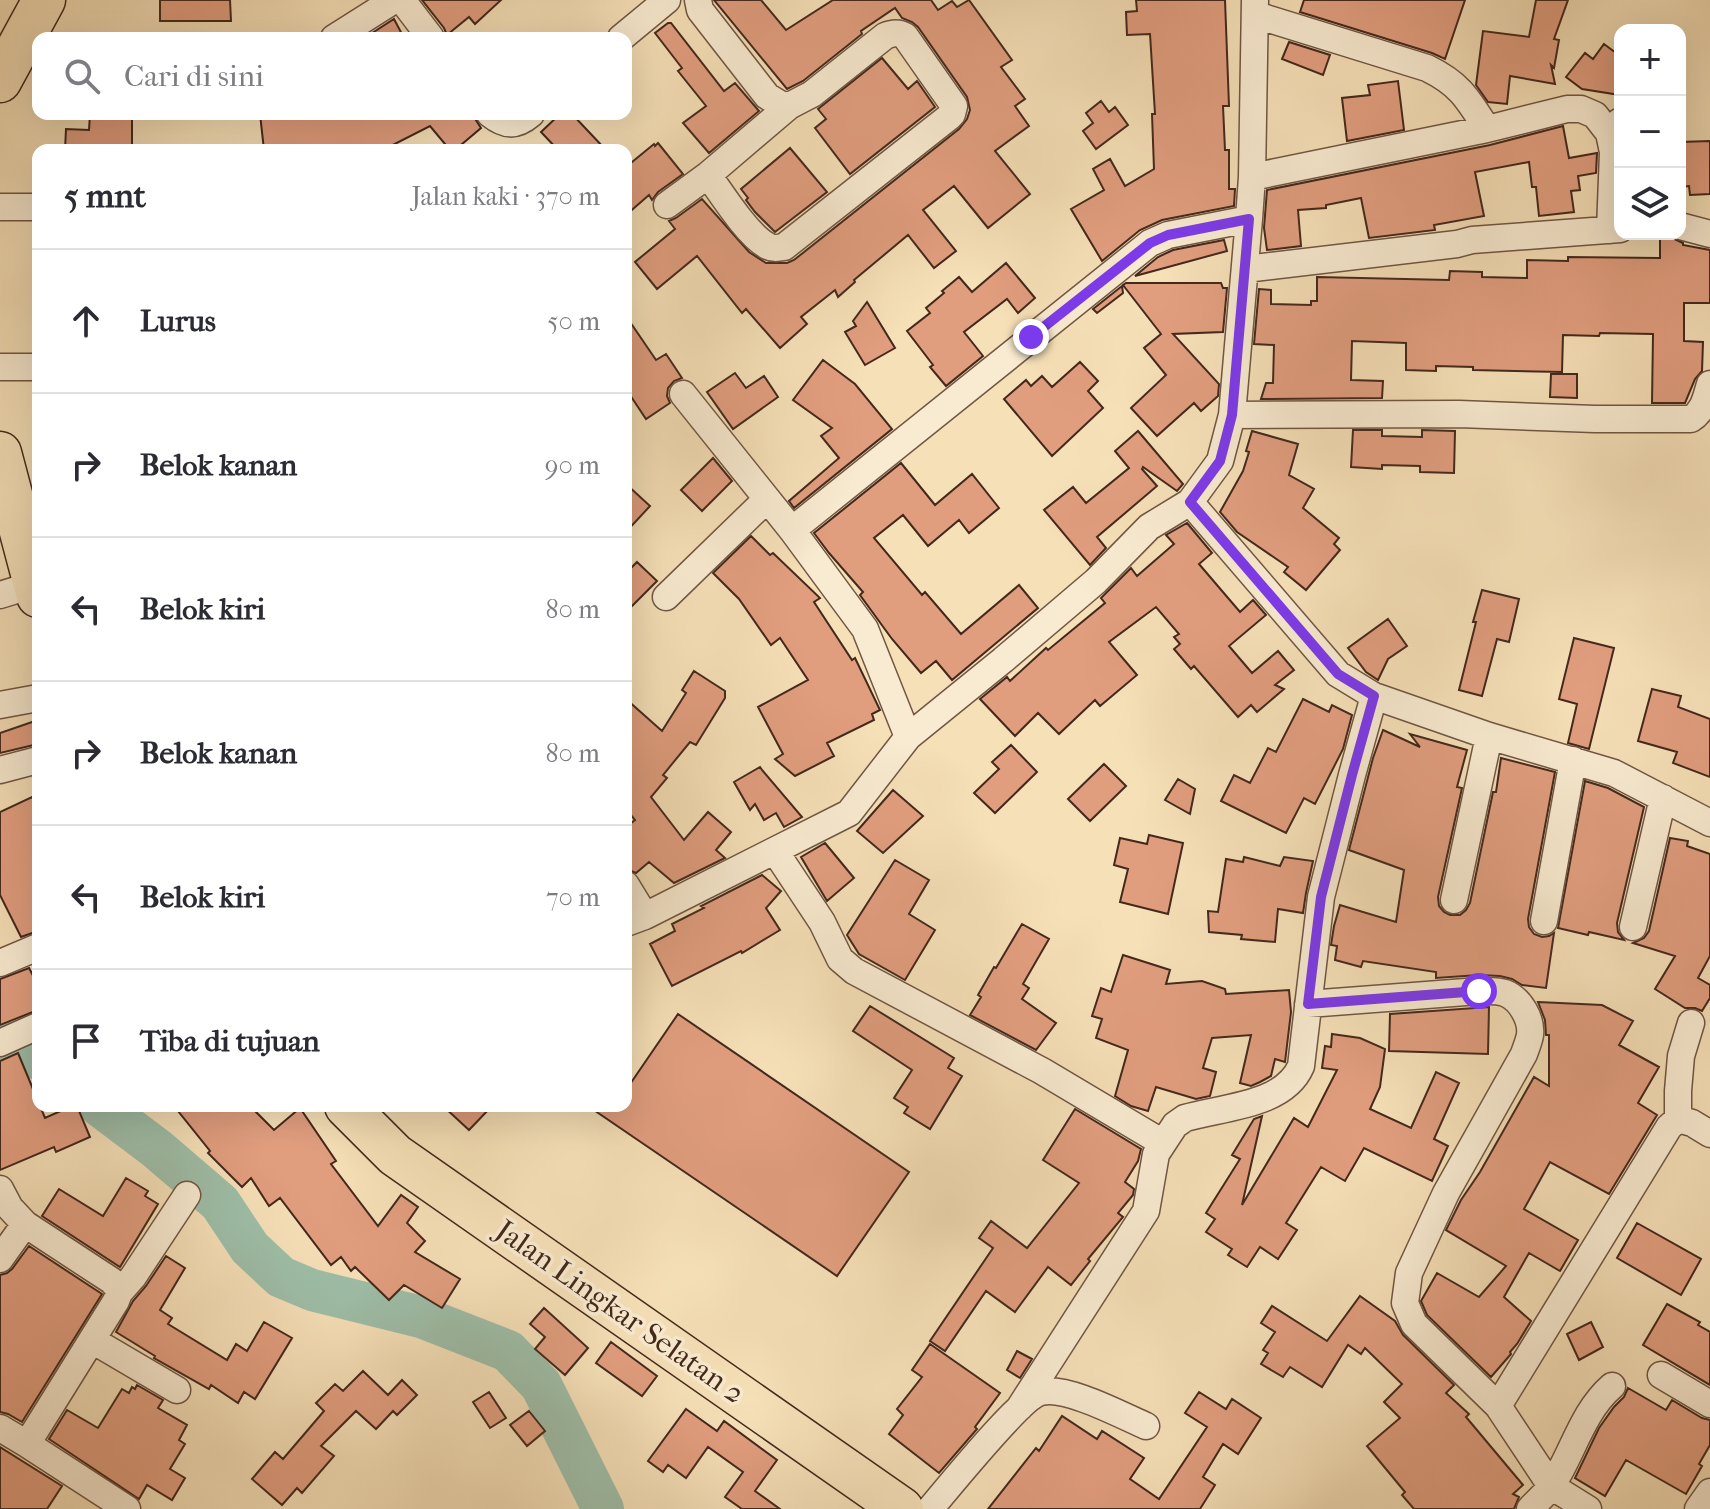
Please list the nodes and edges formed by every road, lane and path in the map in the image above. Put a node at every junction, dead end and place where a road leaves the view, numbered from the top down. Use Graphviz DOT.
graph roads {
  1 [pos="44,0"];
  2 [pos="394,0"];
  3 [pos="402,0"];
  4 [pos="667,0"];
  5 [pos="698,0"];
  6 [pos="1256,8"];
  7 [pos="346,32"];
  8 [pos="426,32"];
  9 [pos="628,32"];
  10 [pos="0,81"];
  11 [pos="789,106"];
  12 [pos="500,120"];
  13 [pos="524,120"];
  14 [pos="1614,125"];
  15 [pos="1487,129"];
  16 [pos="1614,139"];
  17 [pos="708,175"];
  18 [pos="1252,177"];
  19 [pos="1614,191"];
  20 [pos="667,205"];
  21 [pos="0,207"];
  22 [pos="32,207"];
  23 [pos="1249,219"];
  24 [pos="1686,228"];
  25 [pos="1614,230"];
  26 [pos="1710,234"];
  27 [pos="1245,269"];
  28 [pos="0,367"];
  29 [pos="32,367"];
  30 [pos="1710,384"];
  31 [pos="683,394"];
  32 [pos="1232,415"];
  33 [pos="0,453"];
  34 [pos="767,499"];
  35 [pos="1190,502"];
  36 [pos="792,530"];
  37 [pos="25,592"];
  38 [pos="666,597"];
  39 [pos="1374,696"];
  40 [pos="32,699"];
  41 [pos="0,705"];
  42 [pos="1489,736"];
  43 [pos="908,737"];
  44 [pos="1573,760"];
  45 [pos="32,762"];
  46 [pos="0,770"];
  47 [pos="1663,798"];
  48 [pos="1710,823"];
  49 [pos="775,851"];
  50 [pos="1454,900"];
  51 [pos="636,919"];
  52 [pos="1544,921"];
  53 [pos="1633,927"];
  54 [pos="32,950"];
  55 [pos="0,963"];
  56 [pos="1308,1004"];
  57 [pos="1691,1023"];
  58 [pos="352,1112"];
  59 [pos="1678,1119"];
  60 [pos="1710,1134"];
  61 [pos="1163,1143"];
  62 [pos="0,1189"];
  63 [pos="187,1195"];
  64 [pos="25,1224"];
  65 [pos="0,1259"];
  66 [pos="119,1293"];
  67 [pos="92,1340"];
  68 [pos="1661,1375"];
  69 [pos="1612,1386"];
  70 [pos="177,1390"];
  71 [pos="1710,1404"];
  72 [pos="1498,1406"];
  73 [pos="1020,1407"];
  74 [pos="1146,1426"];
  75 [pos="0,1428"];
  76 [pos="27,1444"];
  77 [pos="1551,1486"];
  78 [pos="1710,1492"];
  79 [pos="127,1509"];
  80 [pos="902,1509"];
  81 [pos="930,1509"];
  82 [pos="1530,1509"];
  83 [pos="1588,1509"];
  84 [pos="1698,1509"];
  1 -- 10 [label="highway"];
  2 -- 7 [label="street"];
  3 -- 8 [label="street"];
  4 -- 9 [label="street"];
  5 -- 11 [label="street"];
  6 -- 15 [label="street"];
  6 -- 18 [label="street"];
  11 -- 17 [label="street"];
  11 -- 17 [label="street"];
  12 -- 13 [label="street"];
  14 -- 15 [label="street"];
  15 -- 18 [label="street"];
  16 -- 19 [label="street"];
  17 -- 20 [label="street"];
  18 -- 23 [label="street"];
  21 -- 22 [label="street"];
  23 -- 27 [label="street"];
  23 -- 36 [label="street"];
  24 -- 26 [label="street"];
  25 -- 27 [label="street"];
  27 -- 32 [label="street"];
  28 -- 29 [label="street"];
  30 -- 32 [label="street"];
  31 -- 34 [label="street"];
  32 -- 35 [label="street"];
  33 -- 37 [label="highway"];
  34 -- 36 [label="street"];
  34 -- 38 [label="street"];
  35 -- 39 [label="street"];
  35 -- 43 [label="street"];
  36 -- 43 [label="street"];
  39 -- 42 [label="street"];
  39 -- 56 [label="street"];
  40 -- 41 [label="street"];
  42 -- 44 [label="street"];
  42 -- 50 [label="street"];
  43 -- 49 [label="street"];
  44 -- 47 [label="street"];
  44 -- 52 [label="street"];
  45 -- 46 [label="street"];
  47 -- 48 [label="street"];
  47 -- 53 [label="street"];
  49 -- 51 [label="street"];
  49 -- 61 [label="street"];
  54 -- 55 [label="street"];
  56 -- 61 [label="street"];
  56 -- 72 [label="street"];
  57 -- 59 [label="street"];
  58 -- 80 [label="highway, Jalan Lingkar Selatan 2"];
  59 -- 60 [label="street"];
  59 -- 72 [label="street"];
  61 -- 73 [label="street"];
  62 -- 64 [label="street"];
  63 -- 66 [label="street"];
  64 -- 65 [label="street"];
  64 -- 66 [label="street"];
  66 -- 67 [label="street"];
  67 -- 70 [label="street"];
  67 -- 76 [label="street"];
  68 -- 71 [label="street"];
  69 -- 77 [label="street"];
  72 -- 77 [label="street"];
  73 -- 74 [label="street"];
  73 -- 81 [label="street"];
  75 -- 76 [label="street"];
  76 -- 79 [label="street"];
  77 -- 82 [label="street"];
  77 -- 83 [label="street"];
  78 -- 84 [label="street"];
}
